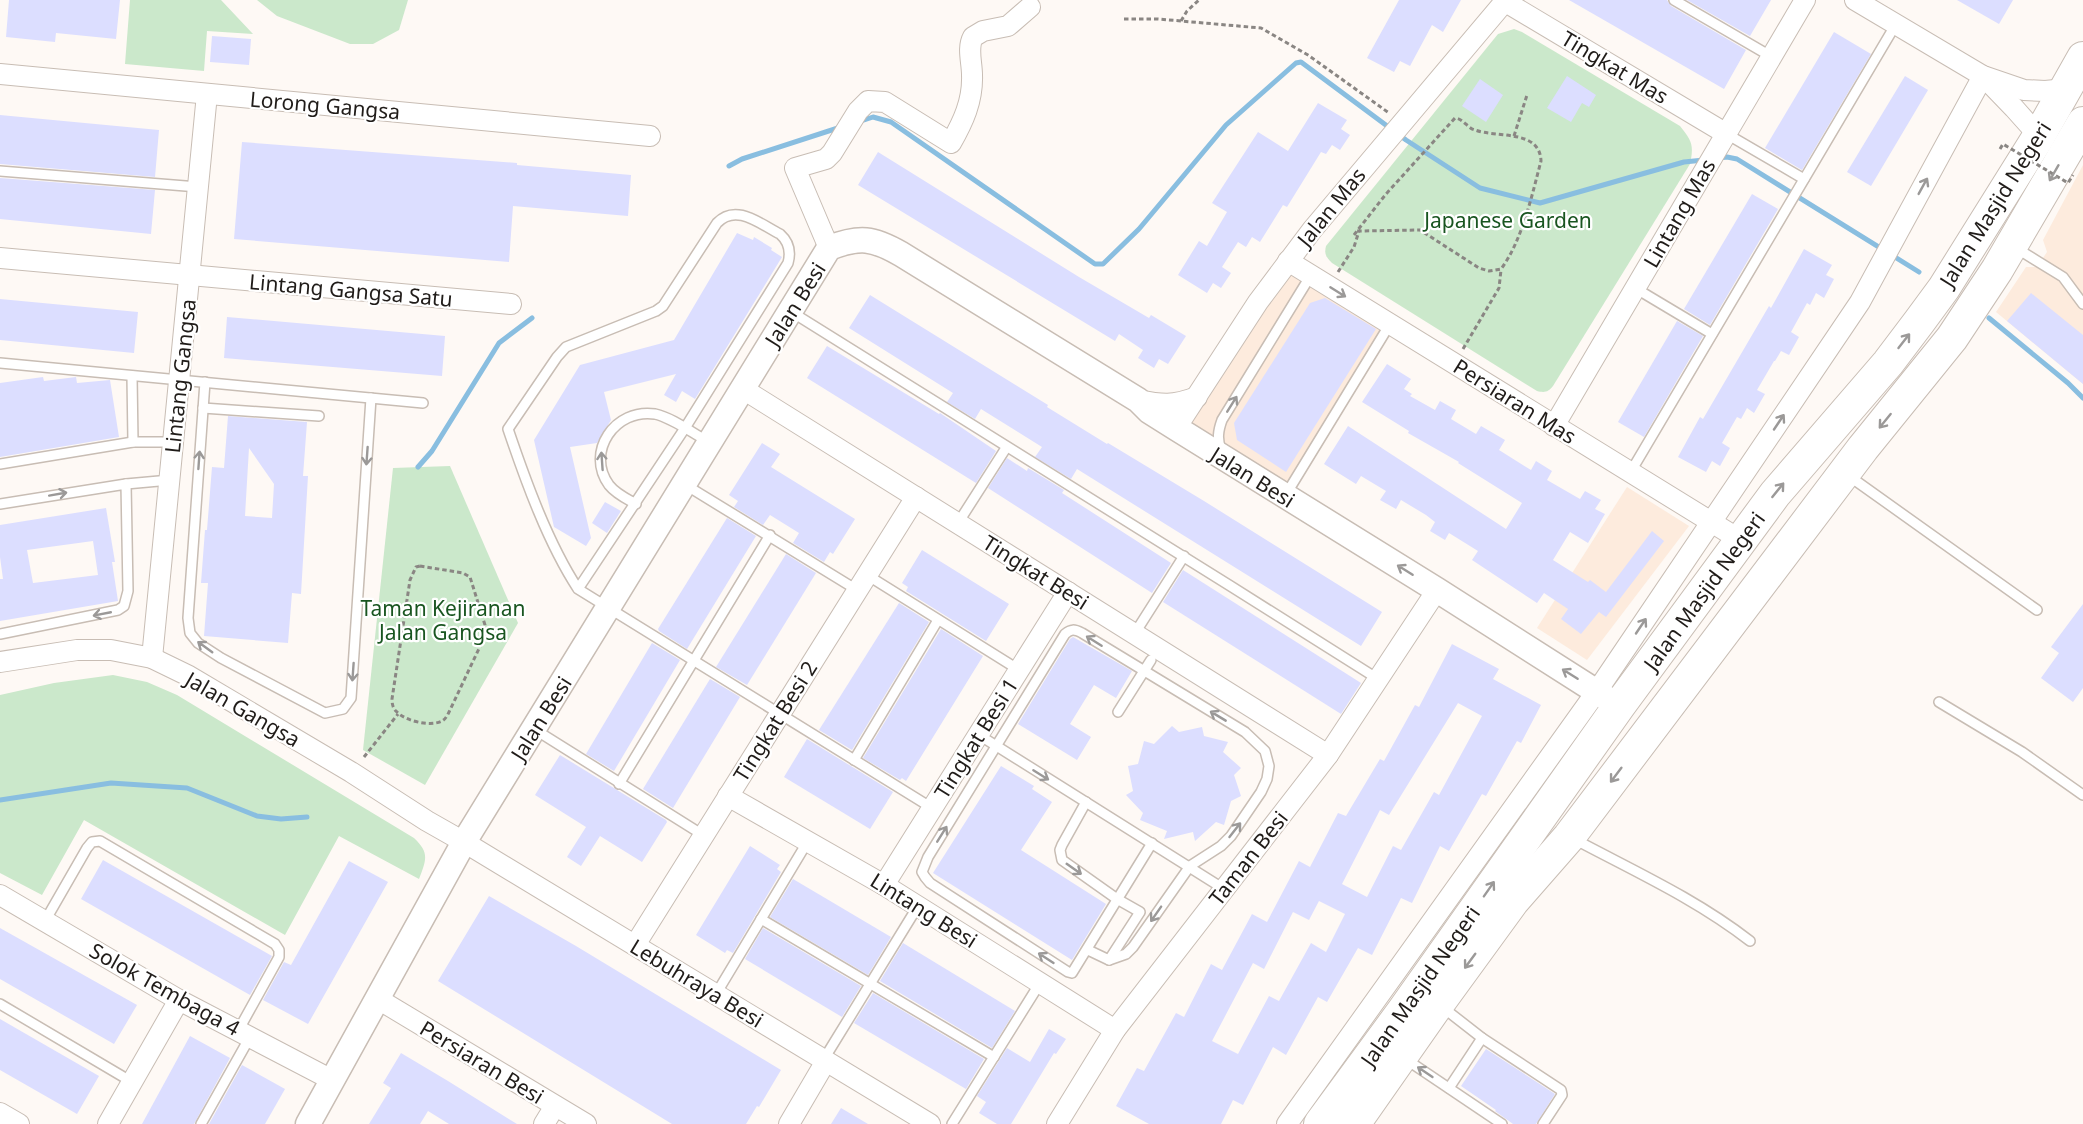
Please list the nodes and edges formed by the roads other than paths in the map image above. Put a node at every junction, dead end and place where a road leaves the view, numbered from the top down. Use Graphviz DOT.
graph roads {
  1 [pos="1674,0"];
  2 [pos="1805,0"];
  3 [pos="1855,0"];
  4 [pos="1505,1"];
  5 [pos="1030,8"];
  6 [pos="1896,24"];
  7 [pos="1772,57"];
  8 [pos="2083,58"];
  9 [pos="0,74"];
  10 [pos="1983,76"];
  11 [pos="2066,89"];
  12 [pos="207,94"];
  13 [pos="2083,123"];
  14 [pos="1725,133"];
  15 [pos="650,136"];
  16 [pos="2039,136"];
  17 [pos="0,171"];
  18 [pos="1802,182"];
  19 [pos="198,187"];
  20 [pos="2012,245"];
  21 [pos="829,248"];
  22 [pos="0,258"];
  23 [pos="1288,261"];
  24 [pos="190,275"];
  25 [pos="1311,275"];
  26 [pos="1635,288"];
  27 [pos="511,304"];
  28 [pos="2083,304"];
  29 [pos="790,311"];
  30 [pos="1390,324"];
  31 [pos="1712,334"];
  32 [pos="0,363"];
  33 [pos="132,376"];
  34 [pos="180,380"];
  35 [pos="205,382"];
  36 [pos="743,389"];
  37 [pos="1197,397"];
  38 [pos="371,398"];
  39 [pos="1138,400"];
  40 [pos="423,403"];
  41 [pos="203,408"];
  42 [pos="319,416"];
  43 [pos="1554,426"];
  44 [pos="685,428"];
  45 [pos="1176,428"];
  46 [pos="133,442"];
  47 [pos="174,442"];
  48 [pos="710,442"];
  49 [pos="1006,448"];
  50 [pos="1223,458"];
  51 [pos="0,464"];
  52 [pos="1845,472"];
  53 [pos="1630,473"];
  54 [pos="170,480"];
  55 [pos="126,484"];
  56 [pos="684,484"];
  57 [pos="1284,496"];
  58 [pos="916,497"];
  59 [pos="0,504"];
  60 [pos="636,504"];
  61 [pos="1813,514"];
  62 [pos="958,523"];
  63 [pos="1712,523"];
  64 [pos="770,536"];
  65 [pos="1742,541"];
  66 [pos="1184,555"];
  67 [pos="862,582"];
  68 [pos="578,589"];
  69 [pos="1437,590"];
  70 [pos="1068,592"];
  71 [pos="608,608"];
  72 [pos="2037,610"];
  73 [pos="938,620"];
  74 [pos="1135,633"];
  75 [pos="0,634"];
  76 [pos="152,658"];
  77 [pos="694,660"];
  78 [pos="1151,660"];
  79 [pos="0,662"];
  80 [pos="1019,670"];
  81 [pos="1143,672"];
  82 [pos="1379,679"];
  83 [pos="1608,699"];
  84 [pos="1939,702"];
  85 [pos="779,712"];
  86 [pos="1118,712"];
  87 [pos="534,729"];
  88 [pos="979,735"];
  89 [pos="996,747"];
  90 [pos="1328,754"];
  91 [pos="854,760"];
  92 [pos="619,784"];
  93 [pos="2083,795"];
  94 [pos="729,796"];
  95 [pos="1086,802"];
  96 [pos="932,808"];
  97 [pos="703,835"];
  98 [pos="1569,837"];
  99 [pos="808,841"];
  100 [pos="464,842"];
  101 [pos="1152,843"];
  102 [pos="1190,867"];
  103 [pos="884,885"];
  104 [pos="1224,889"];
  105 [pos="0,896"];
  106 [pos="1117,899"];
  107 [pos="918,906"];
  108 [pos="761,919"];
  109 [pos="45,921"];
  110 [pos="1750,941"];
  111 [pos="635,945"];
  112 [pos="1088,950"];
  113 [pos="1109,960"];
  114 [pos="1040,983"];
  115 [pos="870,984"];
  116 [pos="716,994"];
  117 [pos="378,999"];
  118 [pos="179,1000"];
  119 [pos="0,1004"];
  120 [pos="1438,1004"];
  121 [pos="1115,1030"];
  122 [pos="244,1034"];
  123 [pos="1482,1038"];
  124 [pos="1402,1057"];
  125 [pos="994,1058"];
  126 [pos="825,1060"];
  127 [pos="332,1080"];
  128 [pos="132,1082"];
  129 [pos="1449,1088"];
  130 [pos="555,1106"];
  131 [pos="0,1113"];
  132 [pos="18,1124"];
  133 [pos="108,1124"];
  134 [pos="201,1124"];
  135 [pos="308,1124"];
  136 [pos="544,1124"];
  137 [pos="586,1124"];
  138 [pos="789,1124"];
  139 [pos="930,1124"];
  140 [pos="952,1124"];
  141 [pos="1057,1124"];
  142 [pos="1287,1124"];
  143 [pos="1320,1124"];
  144 [pos="1354,1124"];
  145 [pos="1502,1124"];
  146 [pos="1543,1124"];
  1 -- 7 [label="lane"];
  2 -- 7 [label="street, Lintang Mas"];
  3 -- 6 [label="street"];
  4 -- 14 [label="street, Tingkat Mas"];
  4 -- 23 [label="street, Jalan Mas"];
  5 -- 21 [label="street"];
  6 -- 10 [label="street"];
  6 -- 18 [label="lane"];
  7 -- 14 [label="street, Lintang Mas"];
  8 -- 11 [label="highway, Jalan Masjid Negeri"];
  9 -- 12 [label="street, Lorong Gangsa"];
  10 -- 11 [label="street"];
  10 -- 16 [label="street"];
  63 -- 10 [label="street, one-way"];
  11 -- 16 [label="highway, Jalan Masjid Negeri"];
  12 -- 15 [label="street, Lorong Gangsa"];
  12 -- 19 [label="street, Lintang Gangsa"];
  13 -- 20 [label="highway, Jalan Masjid Negeri, one-way"];
  14 -- 18 [label="lane"];
  14 -- 26 [label="street, Lintang Mas"];
  65 -- 16 [label="highway, Jalan Masjid Negeri, one-way"];
  17 -- 19 [label="lane"];
  18 -- 31 [label="lane"];
  19 -- 24 [label="street, Lintang Gangsa"];
  20 -- 28 [label="lane"];
  20 -- 52 [label="highway, Jalan Masjid Negeri, one-way"];
  21 -- 29 [label="street, Jalan Besi"];
  21 -- 39 [label="street, Jalan Besi"];
  22 -- 24 [label="street, Lintang Gangsa Satu"];
  23 -- 25 [label="street, Persiaran Mas"];
  23 -- 37 [label="street, Jalan Mas"];
  24 -- 27 [label="street, Lintang Gangsa Satu"];
  24 -- 34 [label="street, Lintang Gangsa"];
  25 -- 30 [label="street, Persiaran Mas, one-way"];
  50 -- 25 [label="lane, one-way"];
  26 -- 31 [label="lane"];
  26 -- 43 [label="street, Lintang Mas"];
  29 -- 36 [label="street, Jalan Besi"];
  29 -- 49 [label="lane"];
  30 -- 43 [label="street, Persiaran Mas"];
  30 -- 57 [label="lane"];
  31 -- 53 [label="lane"];
  32 -- 33 [label="lane"];
  33 -- 34 [label="lane"];
  33 -- 46 [label="lane"];
  34 -- 35 [label="lane"];
  34 -- 47 [label="street, Lintang Gangsa"];
  35 -- 38 [label="lane"];
  35 -- 41 [label="lane"];
  36 -- 48 [label="street, Jalan Besi"];
  36 -- 58 [label="street, Tingkat Besi"];
  37 -- 39 [label="street"];
  37 -- 45 [label="street, Jalan Mas"];
  38 -- 40 [label="lane"];
  38 -- 41 [label="lane, one-way"];
  39 -- 45 [label="street, Jalan Besi"];
  41 -- 42 [label="lane"];
  43 -- 53 [label="street, Persiaran Mas"];
  44 -- 48 [label="lane"];
  44 -- 60 [label="lane"];
  60 -- 44 [label="lane, one-way"];
  44 -- 68 [label="lane"];
  45 -- 50 [label="street, Jalan Besi"];
  46 -- 47 [label="lane"];
  46 -- 51 [label="lane"];
  47 -- 54 [label="street, Lintang Gangsa"];
  48 -- 56 [label="street, Jalan Besi"];
  49 -- 62 [label="lane"];
  49 -- 66 [label="lane"];
  50 -- 57 [label="street, Jalan Besi"];
  52 -- 61 [label="highway, Jalan Masjid Negeri"];
  52 -- 72 [label="lane"];
  53 -- 63 [label="street, Persiaran Mas"];
  54 -- 55 [label="lane"];
  54 -- 76 [label="street, Lintang Gangsa"];
  59 -- 55 [label="lane, one-way"];
  55 -- 75 [label="lane, one-way"];
  56 -- 64 [label="lane"];
  56 -- 71 [label="street, Jalan Besi"];
  69 -- 57 [label="street, Jalan Besi, one-way"];
  58 -- 62 [label="street, Tingkat Besi"];
  58 -- 67 [label="street, Tingkat Besi 2"];
  60 -- 68 [label="lane"];
  61 -- 83 [label="highway"];
  61 -- 98 [label="highway, Jalan Masjid Negeri, one-way"];
  62 -- 70 [label="street, Tingkat Besi"];
  63 -- 65 [label="street, Persiaran Mas"];
  83 -- 63 [label="street, one-way"];
  64 -- 67 [label="lane"];
  64 -- 77 [label="lane"];
  65 -- 83 [label="highway, Jalan Masjid Negeri"];
  66 -- 74 [label="lane"];
  66 -- 82 [label="lane"];
  67 -- 73 [label="lane"];
  67 -- 85 [label="street, Tingkat Besi 2"];
  68 -- 71 [label="lane"];
  69 -- 82 [label="street, Taman Besi"];
  83 -- 69 [label="street, Jalan Besi, one-way"];
  70 -- 74 [label="street, Tingkat Besi"];
  70 -- 80 [label="street, Tingkat Besi 1"];
  71 -- 77 [label="lane"];
  71 -- 87 [label="street, Jalan Besi"];
  73 -- 80 [label="lane"];
  73 -- 91 [label="lane"];
  74 -- 90 [label="street, Tingkat Besi"];
  76 -- 79 [label="street, Jalan Gangsa"];
  76 -- 100 [label="street, Jalan Gangsa"];
  77 -- 85 [label="lane"];
  77 -- 92 [label="lane"];
  78 -- 81 [label="lane"];
  80 -- 88 [label="street, Tingkat Besi 1"];
  81 -- 86 [label="lane"];
  81 -- 89 [label="lane, one-way"];
  102 -- 81 [label="lane, one-way"];
  82 -- 90 [label="street, Taman Besi"];
  83 -- 142 [label="street"];
  143 -- 83 [label="highway, Jalan Masjid Negeri, one-way"];
  84 -- 93 [label="lane"];
  85 -- 91 [label="lane"];
  85 -- 94 [label="street, Tingkat Besi 2"];
  87 -- 92 [label="lane"];
  87 -- 100 [label="street, Jalan Besi"];
  88 -- 89 [label="lane"];
  88 -- 96 [label="street, Tingkat Besi 1"];
  89 -- 95 [label="lane, one-way"];
  112 -- 89 [label="lane, one-way"];
  90 -- 104 [label="street, Taman Besi"];
  91 -- 96 [label="lane"];
  92 -- 97 [label="lane"];
  94 -- 97 [label="street, Tingkat Besi 2"];
  94 -- 99 [label="street, Lintang Besi"];
  95 -- 101 [label="lane"];
  95 -- 106 [label="lane, one-way"];
  96 -- 103 [label="street, Tingkat Besi 1"];
  97 -- 111 [label="street, Tingkat Besi 2"];
  98 -- 110 [label="lane"];
  98 -- 120 [label="highway, Jalan Masjid Negeri, one-way"];
  99 -- 103 [label="street, Lintang Besi"];
  99 -- 108 [label="lane"];
  100 -- 111 [label="street, Lebuhraya Besi"];
  100 -- 117 [label="street, Jalan Besi"];
  101 -- 102 [label="lane"];
  101 -- 106 [label="lane"];
  102 -- 104 [label="lane"];
  102 -- 113 [label="lane, one-way"];
  103 -- 107 [label="street, Lintang Besi"];
  104 -- 121 [label="street, Taman Besi"];
  105 -- 109 [label="street, Solok Tembaga 4"];
  106 -- 112 [label="lane"];
  106 -- 113 [label="lane"];
  107 -- 114 [label="street, Lintang Besi"];
  107 -- 115 [label="lane"];
  108 -- 115 [label="lane"];
  108 -- 116 [label="lane"];
  109 -- 118 [label="street, Solok Tembaga 4"];
  109 -- 122 [label="lane"];
  111 -- 116 [label="street, Lebuhraya Besi"];
  112 -- 113 [label="lane"];
  114 -- 121 [label="street, Lintang Besi"];
  114 -- 125 [label="lane"];
  115 -- 125 [label="lane"];
  115 -- 126 [label="lane"];
  116 -- 126 [label="street, Lebuhraya Besi"];
  117 -- 127 [label="street, Jalan Besi"];
  117 -- 130 [label="street, Persiaran Besi"];
  118 -- 122 [label="street, Solok Tembaga 4"];
  118 -- 128 [label="street"];
  119 -- 128 [label="lane"];
  120 -- 123 [label="lane"];
  120 -- 124 [label="highway, Jalan Masjid Negeri"];
  121 -- 141 [label="street, Taman Besi"];
  122 -- 127 [label="street, Solok Tembaga 4"];
  122 -- 134 [label="lane"];
  123 -- 129 [label="lane"];
  123 -- 146 [label="lane"];
  129 -- 124 [label="lane, one-way"];
  124 -- 144 [label="highway, Jalan Masjid Negeri"];
  125 -- 140 [label="lane"];
  126 -- 138 [label="street"];
  126 -- 139 [label="street, Lebuhraya Besi"];
  127 -- 135 [label="street, Jalan Besi"];
  128 -- 133 [label="street"];
  129 -- 145 [label="lane"];
  130 -- 136 [label="street"];
  130 -- 137 [label="street, Persiaran Besi"];
  131 -- 132 [label="street"];
}
